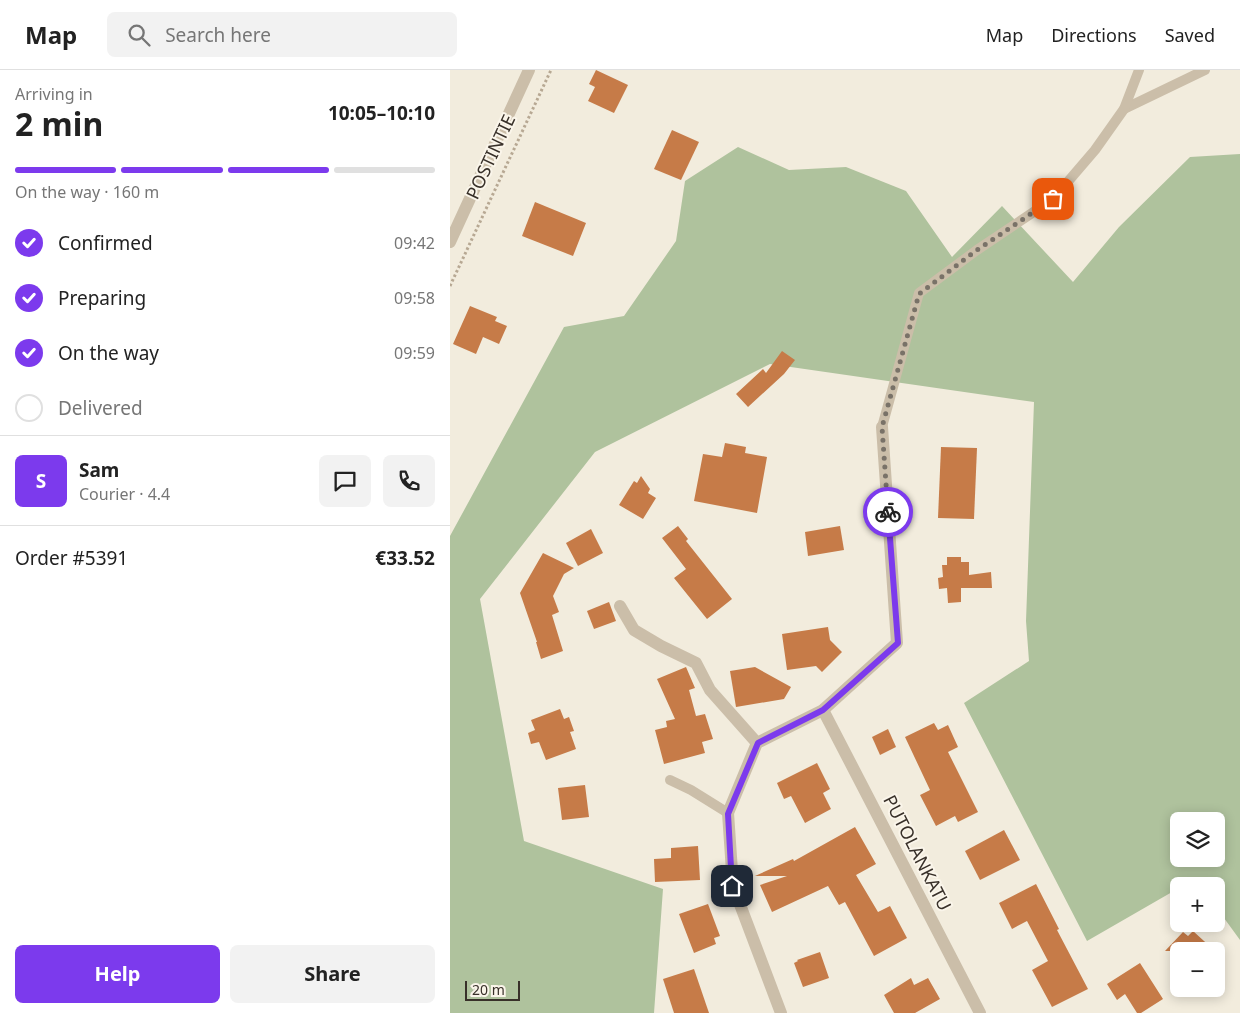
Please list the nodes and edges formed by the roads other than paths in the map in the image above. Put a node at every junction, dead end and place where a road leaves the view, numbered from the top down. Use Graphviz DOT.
graph roads {
  1 [pos="529,70"];
  2 [pos="1139,70"];
  3 [pos="1205,70"];
  4 [pos="1124,109"];
  5 [pos="450,242"];
  6 [pos="882,427"];
  7 [pos="620,606"];
  8 [pos="823,710"];
  9 [pos="758,743"];
  10 [pos="670,780"];
  11 [pos="728,814"];
  12 [pos="781,1013"];
  13 [pos="980,1013"];
  1 -- 5 [label="street, POSTINTIE"];
  2 -- 4 [label="lane"];
  3 -- 4 [label="lane"];
  4 -- 6 [label="lane"];
  6 -- 8 [label="street"];
  7 -- 9 [label="street"];
  8 -- 9 [label="street"];
  8 -- 13 [label="street, PUTOLANKATU"];
  9 -- 11 [label="street"];
  10 -- 11 [label="lane"];
  11 -- 12 [label="street"];
}
